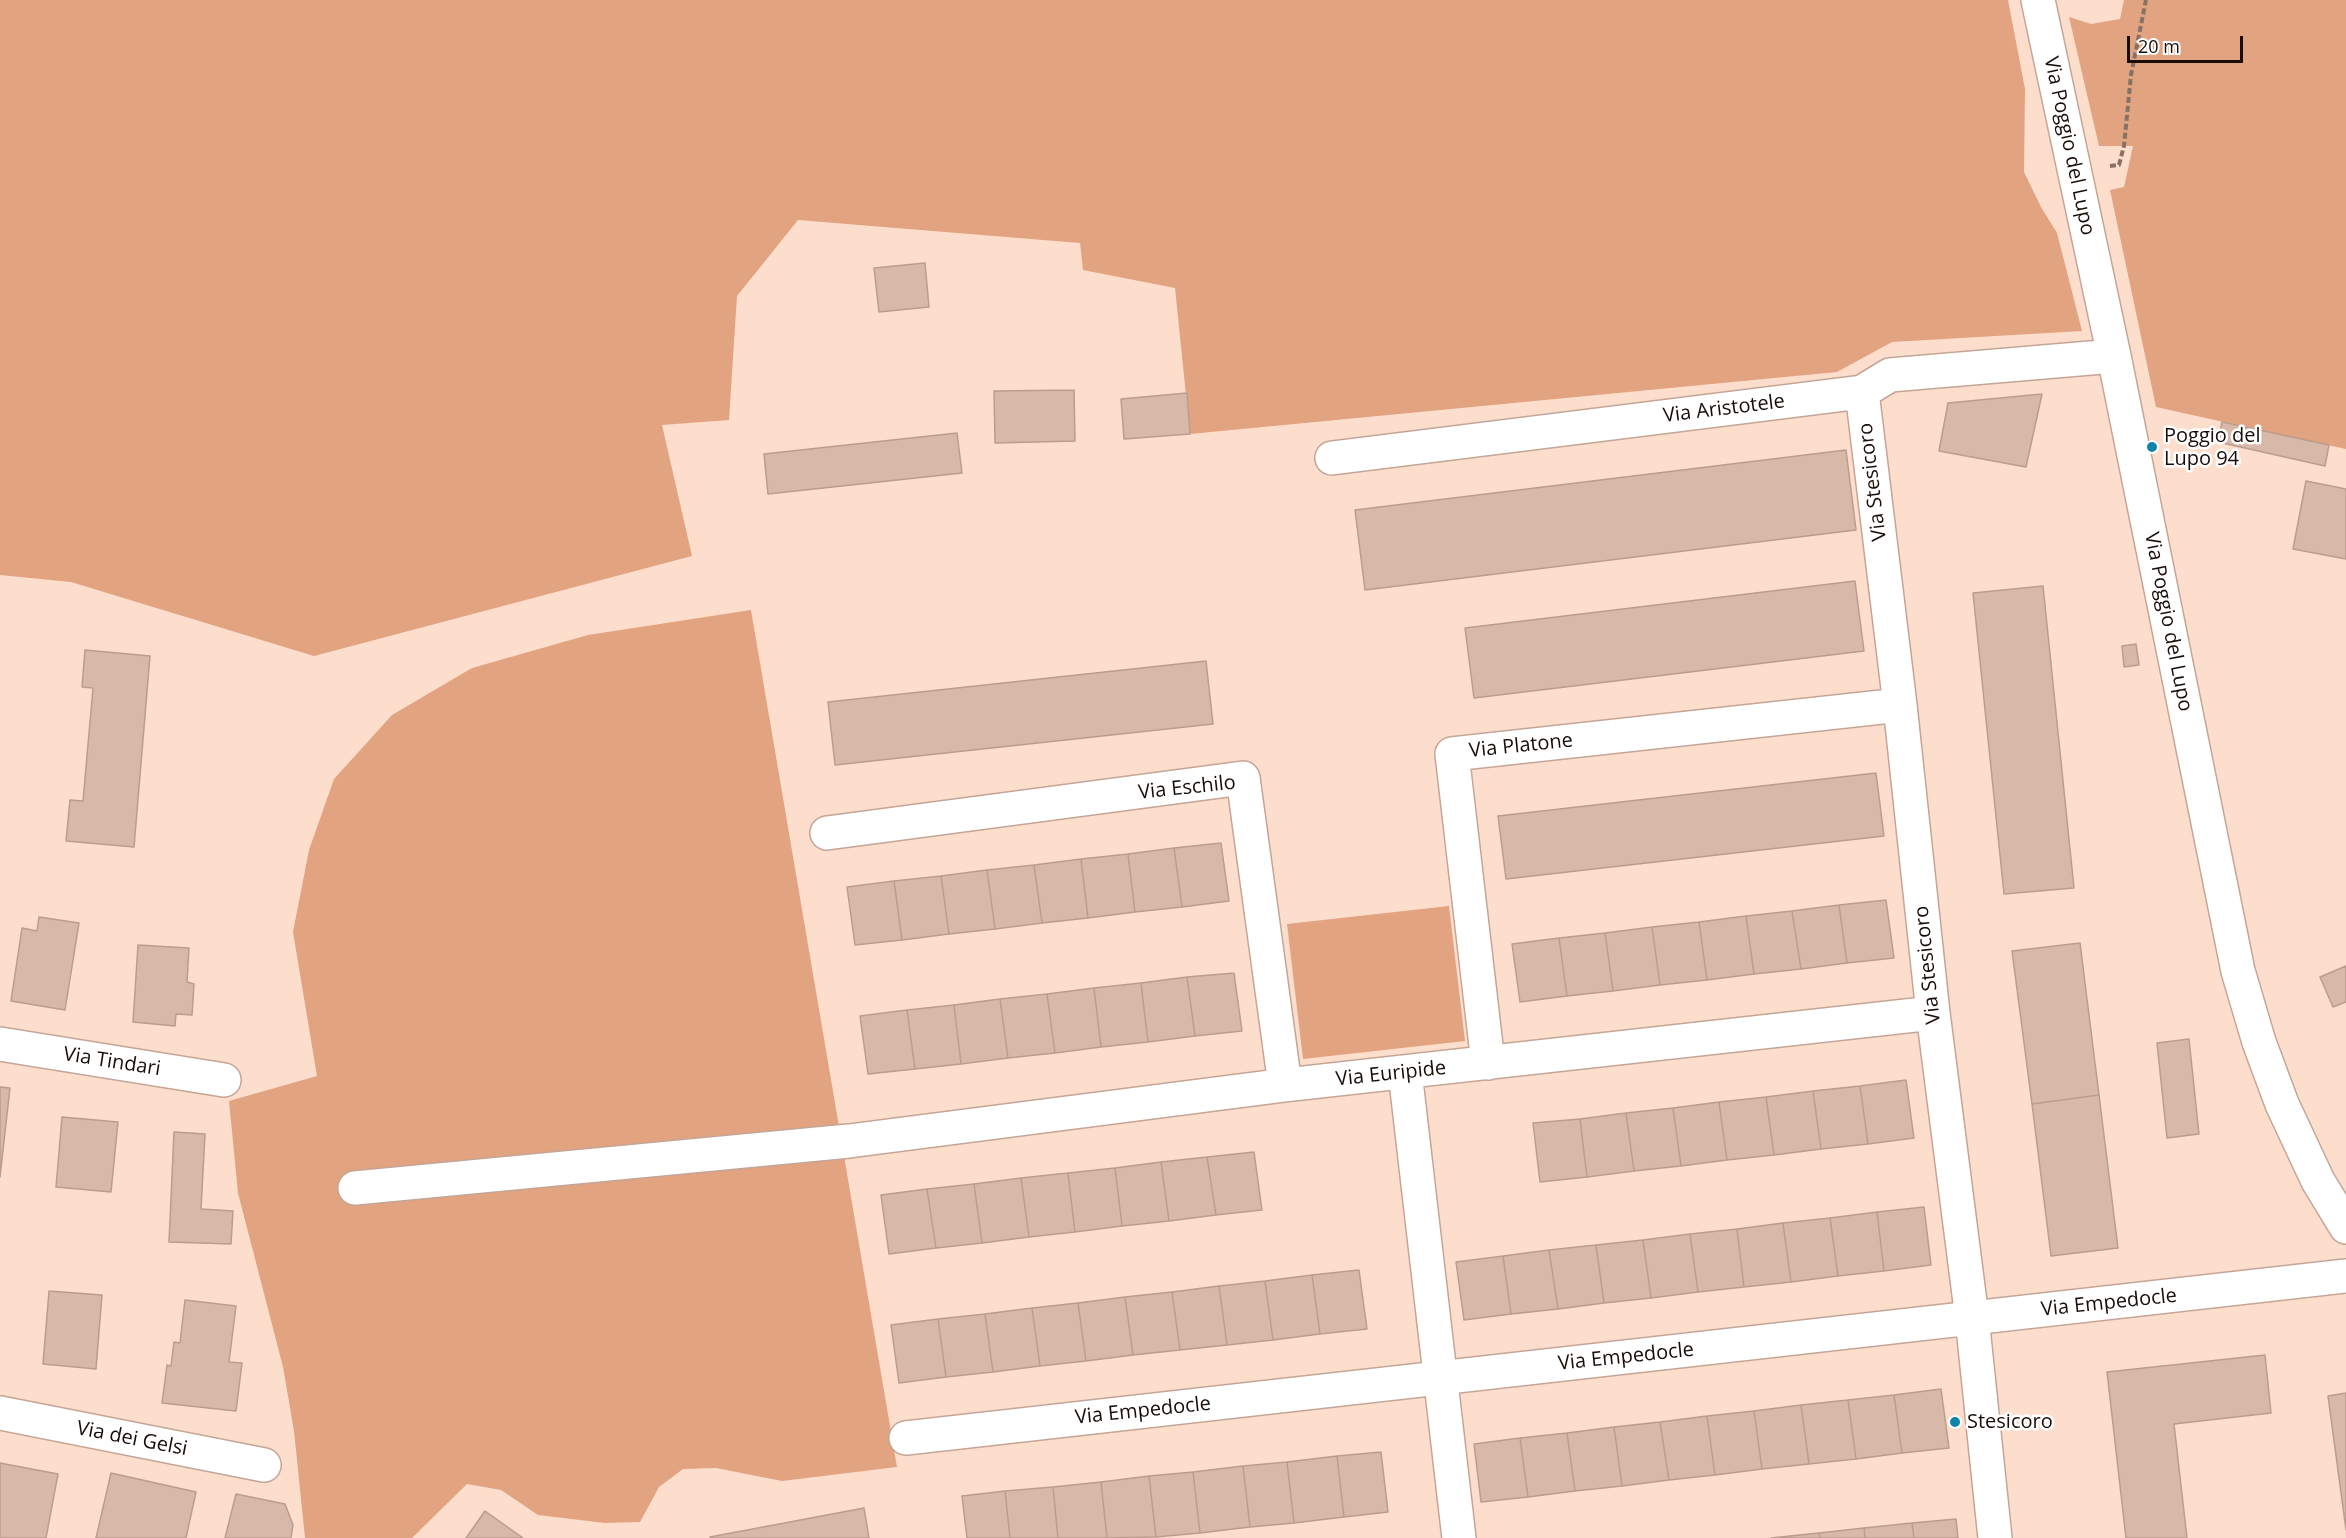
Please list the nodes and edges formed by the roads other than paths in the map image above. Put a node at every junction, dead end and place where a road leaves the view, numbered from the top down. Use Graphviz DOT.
graph roads {
  1 [pos="2038,0"];
  2 [pos="2114,356"];
  3 [pos="1862,392"];
  4 [pos="1332,458"];
  5 [pos="1900,705"];
  6 [pos="827,833"];
  7 [pos="1933,1013"];
  8 [pos="0,1044"];
  9 [pos="1488,1063"];
  10 [pos="1405,1072"];
  11 [pos="224,1080"];
  12 [pos="1285,1085"];
  13 [pos="355,1188"];
  14 [pos="2346,1227"];
  15 [pos="2346,1276"];
  16 [pos="1972,1318"];
  17 [pos="1441,1378"];
  18 [pos="0,1413"];
  19 [pos="906,1438"];
  20 [pos="264,1465"];
  21 [pos="1459,1538"];
  22 [pos="1995,1538"];
  1 -- 2 [label="street, Via Poggio del Lupo"];
  2 -- 3 [label="street, Via Aristotele"];
  2 -- 14 [label="street, Via Poggio del Lupo"];
  3 -- 4 [label="street, Via Aristotele"];
  3 -- 5 [label="street, Via Stesicoro"];
  5 -- 7 [label="street, Via Stesicoro"];
  5 -- 9 [label="street, Via Platone"];
  6 -- 12 [label="street, Via Eschilo"];
  7 -- 9 [label="street, Via Euripide"];
  7 -- 16 [label="street, Via Stesicoro"];
  8 -- 11 [label="street, Via Tindari"];
  9 -- 10 [label="street, Via Euripide"];
  10 -- 12 [label="street, Via Euripide"];
  10 -- 17 [label="street"];
  12 -- 13 [label="street, Via Euripide"];
  15 -- 16 [label="street, Via Empedocle"];
  16 -- 17 [label="street, Via Empedocle"];
  16 -- 22 [label="street, Via Stesicoro"];
  17 -- 19 [label="street, Via Empedocle"];
  17 -- 21 [label="street"];
  18 -- 20 [label="street, Via dei Gelsi"];
}
